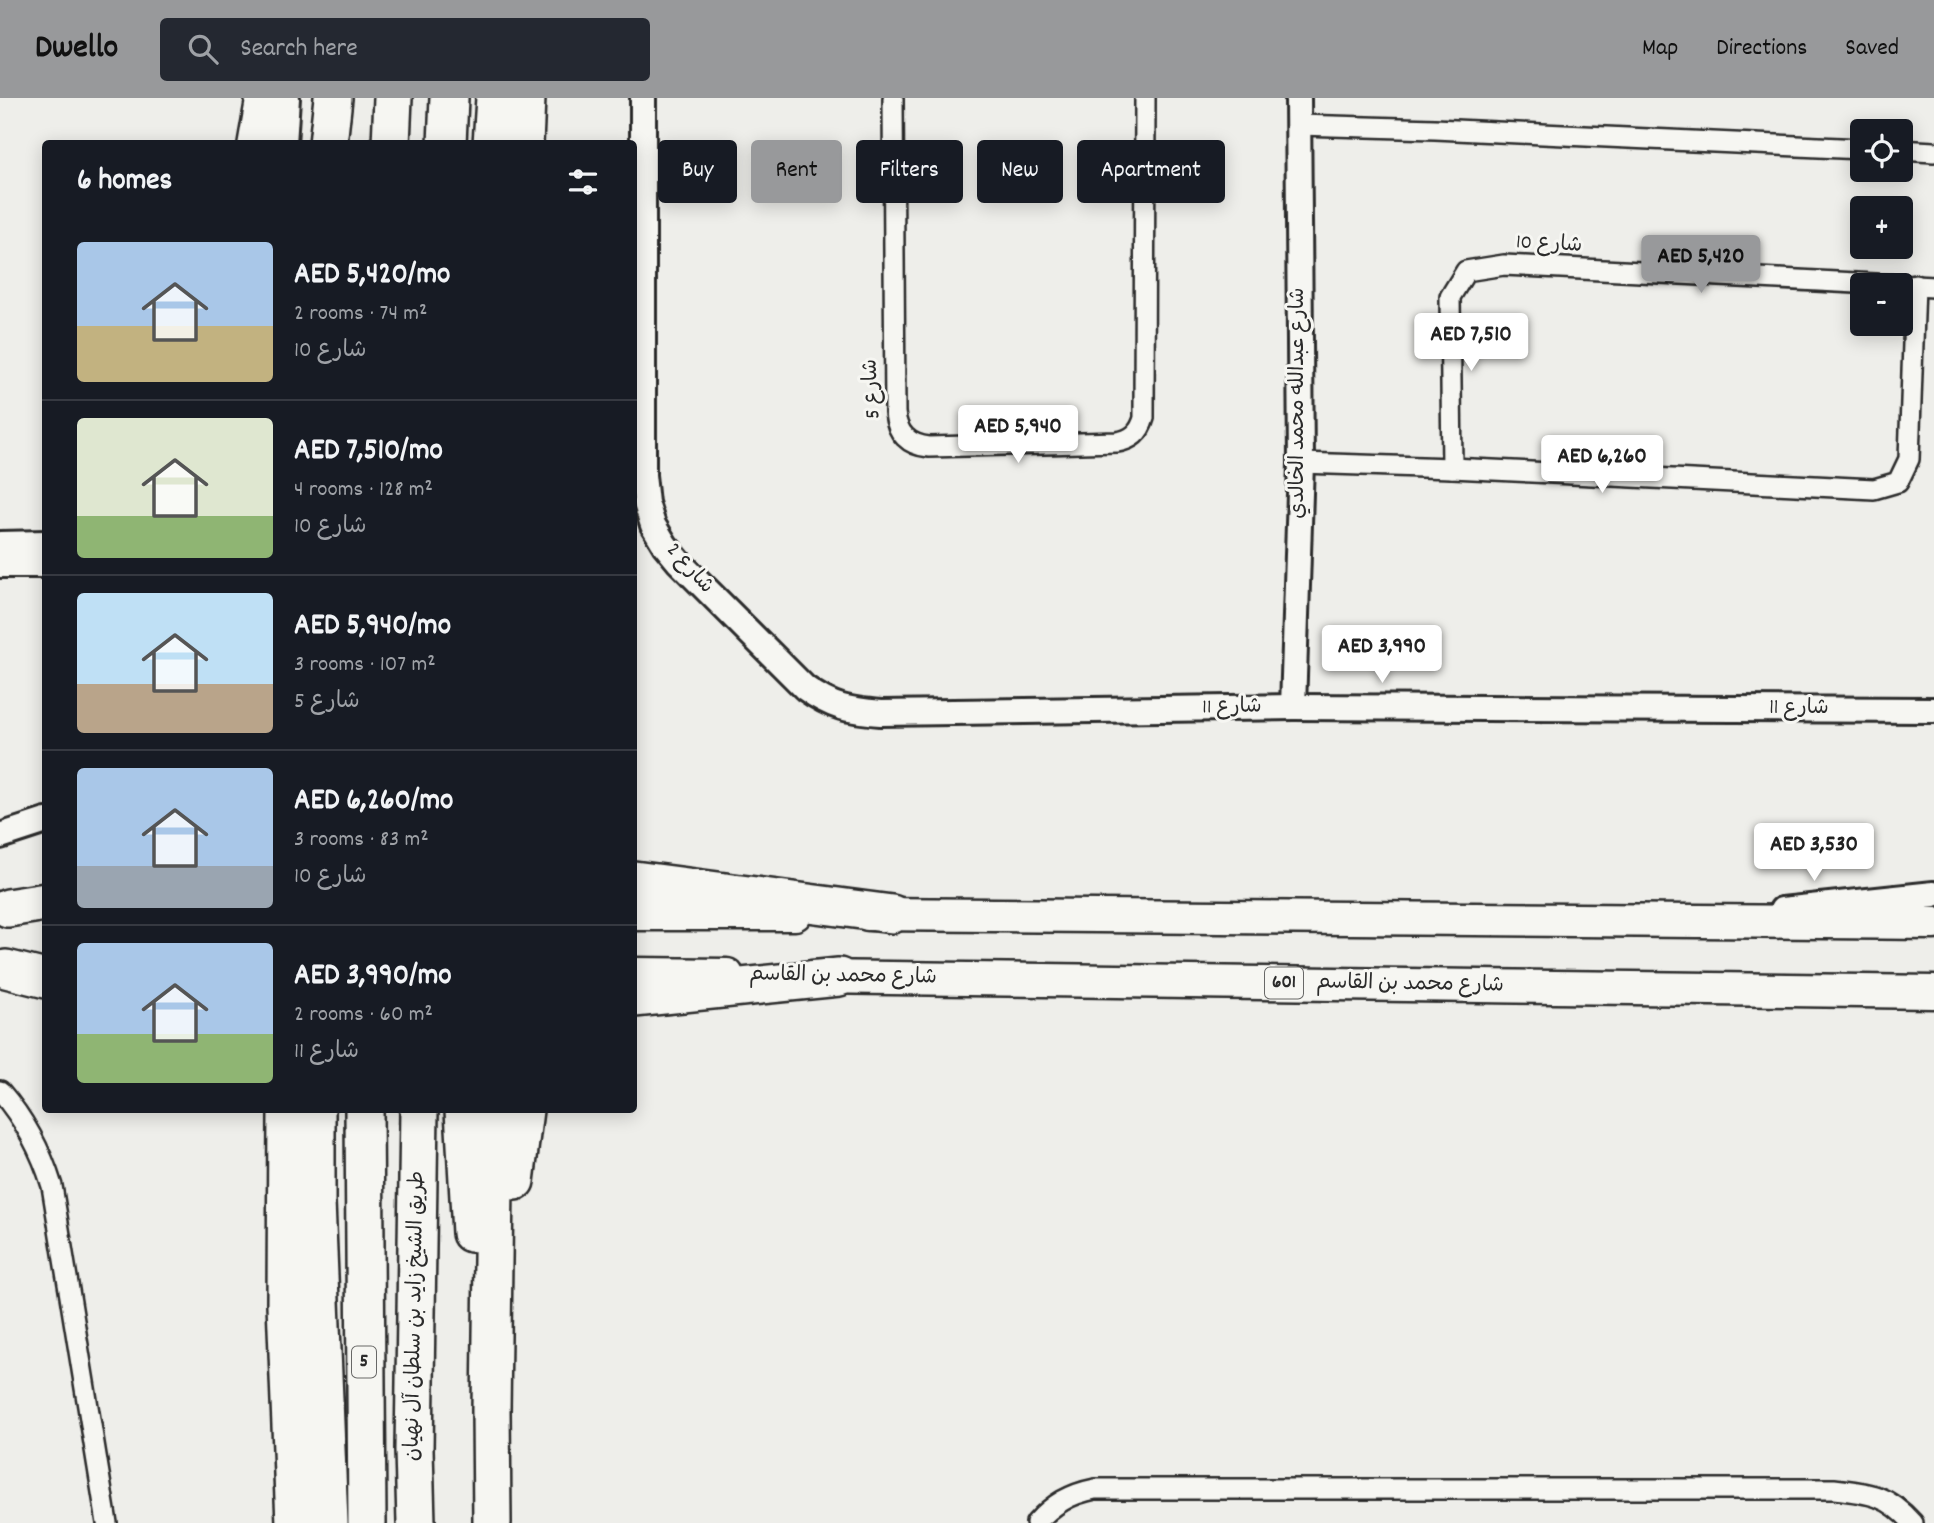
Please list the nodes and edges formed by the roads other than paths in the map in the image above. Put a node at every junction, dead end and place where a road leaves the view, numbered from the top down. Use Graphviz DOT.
graph roads {
  1 [pos="265,98"];
  2 [pos="287,98"];
  3 [pos="333,98"];
  4 [pos="393,98"];
  5 [pos="449,98"];
  6 [pos="495,98"];
  7 [pos="526,98"];
  8 [pos="643,98"];
  9 [pos="893,98"];
  10 [pos="1145,98"];
  11 [pos="1298,98"];
  12 [pos="1298,125"];
  13 [pos="258,140"];
  14 [pos="284,140"];
  15 [pos="328,140"];
  16 [pos="391,140"];
  17 [pos="447,140"];
  18 [pos="492,140"];
  19 [pos="524,140"];
  20 [pos="1850,148"];
  21 [pos="1913,151"];
  22 [pos="1934,152"];
  23 [pos="1925,286"];
  24 [pos="1301,463"];
  25 [pos="1452,468"];
  26 [pos="42,543"];
  27 [pos="0,544"];
  28 [pos="0,565"];
  29 [pos="42,565"];
  30 [pos="825,702"];
  31 [pos="1293,707"];
  32 [pos="1934,710"];
  33 [pos="42,822"];
  34 [pos="0,836"];
  35 [pos="637,880"];
  36 [pos="1934,894"];
  37 [pos="42,903"];
  38 [pos="4,908"];
  39 [pos="42,908"];
  40 [pos="637,914"];
  41 [pos="892,914"];
  42 [pos="1699,921"];
  43 [pos="1934,923"];
  44 [pos="3,969"];
  45 [pos="42,969"];
  46 [pos="637,974"];
  47 [pos="839,977"];
  48 [pos="42,978"];
  49 [pos="1934,992"];
  50 [pos="637,998"];
  51 [pos="0,1091"];
  52 [pos="0,1110"];
  53 [pos="266,1113"];
  54 [pos="287,1113"];
  55 [pos="298,1113"];
  56 [pos="316,1113"];
  57 [pos="364,1113"];
  58 [pos="419,1113"];
  59 [pos="464,1113"];
  60 [pos="495,1113"];
  61 [pos="524,1113"];
  62 [pos="286,1156"];
  63 [pos="286,1304"];
  64 [pos="491,1411"];
  65 [pos="97,1523"];
  66 [pos="107,1523"];
  67 [pos="295,1523"];
  68 [pos="329,1523"];
  69 [pos="366,1523"];
  70 [pos="416,1523"];
  71 [pos="492,1523"];
  72 [pos="1036,1523"];
  73 [pos="1913,1523"];
  1 -- 13 [label="highway"];
  2 -- 14 [label="street"];
  3 -- 15 [label="highway"];
  4 -- 16 [label="highway"];
  5 -- 17 [label="highway"];
  6 -- 18 [label="highway"];
  7 -- 19 [label="highway"];
  8 -- 30 [label="street, شارع 2"];
  9 -- 10 [label="street, شارع 5"];
  11 -- 12 [label="street, شارع عبدالله محمد الخالدي"];
  12 -- 20 [label="street"];
  12 -- 24 [label="street, شارع عبدالله محمد الخالدي"];
  21 -- 22 [label="street"];
  23 -- 25 [label="street, شارع 10"];
  23 -- 25 [label="street, شارع 10"];
  24 -- 25 [label="street, شارع 10"];
  24 -- 31 [label="street, شارع عبدالله محمد الخالدي"];
  26 -- 27 [label="street"];
  28 -- 29 [label="street"];
  30 -- 31 [label="street, شارع 11"];
  31 -- 32 [label="street, شارع 11"];
  33 -- 34 [label="street"];
  35 -- 41 [label="highway"];
  36 -- 42 [label="street"];
  37 -- 38 [label="highway"];
  38 -- 39 [label="main road"];
  40 -- 41 [label="main road"];
  41 -- 42 [label="main road"];
  42 -- 43 [label="main road"];
  44 -- 45 [label="main road"];
  44 -- 48 [label="highway"];
  46 -- 47 [label="main road, شارع محمد بن القاسم / 601"];
  47 -- 49 [label="main road, شارع محمد بن القاسم / 601"];
  47 -- 50 [label="highway"];
  51 -- 66 [label="street"];
  52 -- 65 [label="street"];
  53 -- 63 [label="highway"];
  54 -- 62 [label="highway"];
  55 -- 62 [label="highway"];
  56 -- 68 [label="highway"];
  57 -- 69 [label="highway, 5"];
  58 -- 70 [label="highway, طريق الشيخ زايد بن سلطان آل نهيان"];
  59 -- 64 [label="highway"];
  60 -- 64 [label="highway"];
  61 -- 64 [label="highway"];
  62 -- 63 [label="highway"];
  63 -- 67 [label="highway"];
  64 -- 71 [label="highway"];
  72 -- 73 [label="street"];
}
